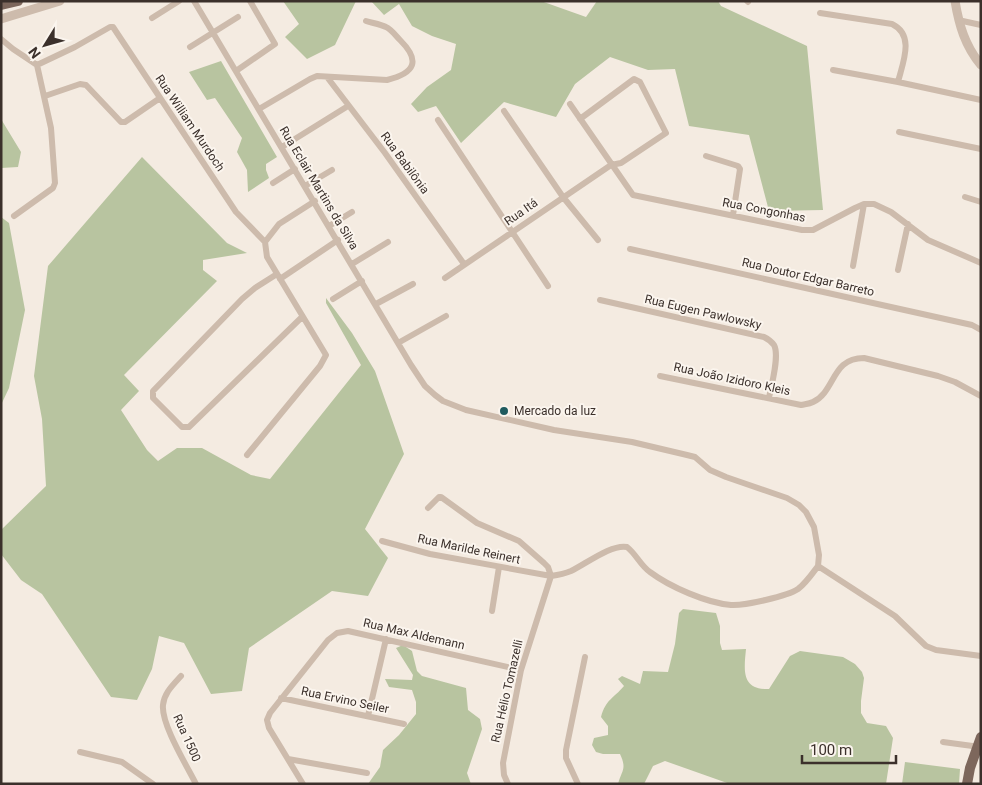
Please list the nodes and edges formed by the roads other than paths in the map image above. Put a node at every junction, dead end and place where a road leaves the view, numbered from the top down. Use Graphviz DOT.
graph roads {
  1 [pos="18,1"];
  2 [pos="60,1"];
  3 [pos="179,1"];
  4 [pos="194,1"];
  5 [pos="250,1"];
  6 [pos="956,1"];
  7 [pos="1,5"];
  8 [pos="820,13"];
  9 [pos="238,17"];
  10 [pos="152,18"];
  11 [pos="1,19"];
  12 [pos="958,20"];
  13 [pos="366,21"];
  14 [pos="981,25"];
  15 [pos="213,33"];
  16 [pos="1,39"];
  17 [pos="190,47"];
  18 [pos="38,65"];
  19 [pos="981,65"];
  20 [pos="834,70"];
  21 [pos="236,71"];
  22 [pos="326,77"];
  23 [pos="898,82"];
  24 [pos="45,96"];
  25 [pos="160,98"];
  26 [pos="981,100"];
  27 [pos="570,104"];
  28 [pos="348,106"];
  29 [pos="259,109"];
  30 [pos="504,111"];
  31 [pos="580,119"];
  32 [pos="438,120"];
  33 [pos="899,132"];
  34 [pos="282,147"];
  35 [pos="981,149"];
  36 [pos="706,156"];
  37 [pos="611,165"];
  38 [pos="295,169"];
  39 [pos="332,170"];
  40 [pos="273,183"];
  41 [pos="305,186"];
  42 [pos="564,197"];
  43 [pos="965,197"];
  44 [pos="315,201"];
  45 [pos="981,202"];
  46 [pos="864,204"];
  47 [pos="352,212"];
  48 [pos="733,215"];
  49 [pos="14,216"];
  50 [pos="908,224"];
  51 [pos="329,226"];
  52 [pos="512,232"];
  53 [pos="338,240"];
  54 [pos="598,240"];
  55 [pos="264,242"];
  56 [pos="388,242"];
  57 [pos="630,249"];
  58 [pos="981,263"];
  59 [pos="352,264"];
  60 [pos="464,264"];
  61 [pos="853,266"];
  62 [pos="898,270"];
  63 [pos="278,276"];
  64 [pos="445,278"];
  65 [pos="362,281"];
  66 [pos="413,284"];
  67 [pos="548,286"];
  68 [pos="333,299"];
  69 [pos="600,300"];
  70 [pos="376,304"];
  71 [pos="446,316"];
  72 [pos="302,317"];
  73 [pos="981,330"];
  74 [pos="398,343"];
  75 [pos="660,376"];
  76 [pos="981,396"];
  77 [pos="769,398"];
  78 [pos="247,455"];
  79 [pos="428,508"];
  80 [pos="382,541"];
  81 [pos="818,566"];
  82 [pos="499,567"];
  83 [pos="551,576"];
  84 [pos="492,611"];
  85 [pos="386,639"];
  86 [pos="981,656"];
  87 [pos="585,657"];
  88 [pos="521,670"];
  89 [pos="181,676"];
  90 [pos="281,698"];
  91 [pos="368,716"];
  92 [pos="404,724"];
  93 [pos="943,742"];
  94 [pos="980,743"];
  95 [pos="80,752"];
  96 [pos="288,759"];
  97 [pos="367,774"];
  98 [pos="153,784"];
  99 [pos="196,784"];
  100 [pos="303,784"];
  101 [pos="508,784"];
  102 [pos="578,784"];
  103 [pos="967,784"];
  1 -- 7 [label="main road"];
  2 -- 11 [label="street"];
  3 -- 10 [label="street"];
  4 -- 15 [label="street, Rua Eclair Martins da Silva"];
  5 -- 21 [label="street"];
  6 -- 12 [label="street"];
  8 -- 23 [label="street"];
  9 -- 15 [label="street"];
  12 -- 14 [label="street"];
  12 -- 19 [label="street"];
  13 -- 22 [label="street"];
  15 -- 17 [label="street"];
  15 -- 21 [label="street, Rua Eclair Martins da Silva"];
  16 -- 18 [label="street"];
  18 -- 24 [label="street"];
  18 -- 25 [label="street, Rua William Murdoch"];
  20 -- 23 [label="street"];
  21 -- 29 [label="street, Rua Eclair Martins da Silva"];
  22 -- 28 [label="street, Rua Babilônia"];
  22 -- 29 [label="street"];
  23 -- 26 [label="street"];
  24 -- 25 [label="street"];
  24 -- 49 [label="street"];
  25 -- 55 [label="street, Rua William Murdoch"];
  27 -- 31 [label="street, Rua Congonhas"];
  28 -- 34 [label="street"];
  28 -- 60 [label="street, Rua Babilônia"];
  29 -- 34 [label="street, Rua Eclair Martins da Silva"];
  30 -- 42 [label="street"];
  31 -- 37 [label="street, Rua Congonhas"];
  31 -- 37 [label="street, Rua Itá"];
  32 -- 52 [label="street"];
  33 -- 35 [label="street"];
  34 -- 38 [label="street, Rua Eclair Martins da Silva"];
  36 -- 48 [label="street"];
  37 -- 42 [label="street, Rua Itá"];
  37 -- 48 [label="street, Rua Congonhas"];
  38 -- 40 [label="street"];
  38 -- 41 [label="street, Rua Eclair Martins da Silva"];
  39 -- 41 [label="street"];
  41 -- 44 [label="street, Rua Eclair Martins da Silva"];
  42 -- 52 [label="street, Rua Itá"];
  42 -- 54 [label="street"];
  43 -- 45 [label="street"];
  44 -- 51 [label="street, Rua Eclair Martins da Silva"];
  44 -- 55 [label="street"];
  46 -- 48 [label="street, Rua Congonhas"];
  46 -- 50 [label="street"];
  46 -- 61 [label="street"];
  47 -- 51 [label="street"];
  50 -- 58 [label="street"];
  50 -- 62 [label="street"];
  51 -- 53 [label="street, Rua Eclair Martins da Silva"];
  52 -- 60 [label="street, Rua Itá"];
  52 -- 67 [label="street"];
  53 -- 59 [label="street, Rua Eclair Martins da Silva"];
  53 -- 63 [label="street"];
  55 -- 63 [label="street"];
  56 -- 59 [label="street"];
  57 -- 73 [label="street, Rua Doutor Edgar Barreto"];
  59 -- 65 [label="street, Rua Eclair Martins da Silva"];
  60 -- 64 [label="street, Rua Itá"];
  63 -- 72 [label="street"];
  63 -- 72 [label="street"];
  65 -- 68 [label="street"];
  65 -- 70 [label="street, Rua Eclair Martins da Silva"];
  66 -- 70 [label="street"];
  69 -- 77 [label="street, Rua Eugen Pawlowsky"];
  70 -- 74 [label="street, Rua Eclair Martins da Silva"];
  71 -- 74 [label="street"];
  72 -- 78 [label="street"];
  74 -- 81 [label="street, Rua Eclair Martins da Silva"];
  75 -- 77 [label="street, Rua João Izidoro Kleis"];
  76 -- 77 [label="street, Rua João Izidoro Kleis"];
  79 -- 83 [label="street"];
  80 -- 82 [label="street, Rua Marilde Reinert"];
  81 -- 83 [label="street"];
  81 -- 86 [label="street"];
  82 -- 83 [label="street, Rua Marilde Reinert"];
  82 -- 84 [label="street"];
  83 -- 88 [label="street, Rua Hélio Tomazelli"];
  85 -- 88 [label="street, Rua Max Aldemann"];
  85 -- 90 [label="street, Rua Max Aldemann"];
  85 -- 91 [label="street"];
  87 -- 102 [label="street"];
  88 -- 101 [label="street, Rua Hélio Tomazelli"];
  89 -- 99 [label="street, Rua 1500"];
  90 -- 91 [label="street, Rua Ervino Seiler"];
  90 -- 96 [label="street, Rua Max Aldemann"];
  91 -- 92 [label="street, Rua Ervino Seiler"];
  93 -- 94 [label="street"];
  94 -- 103 [label="main road"];
  95 -- 98 [label="street"];
  96 -- 97 [label="street"];
  96 -- 100 [label="street, Rua Max Aldemann"];
}
